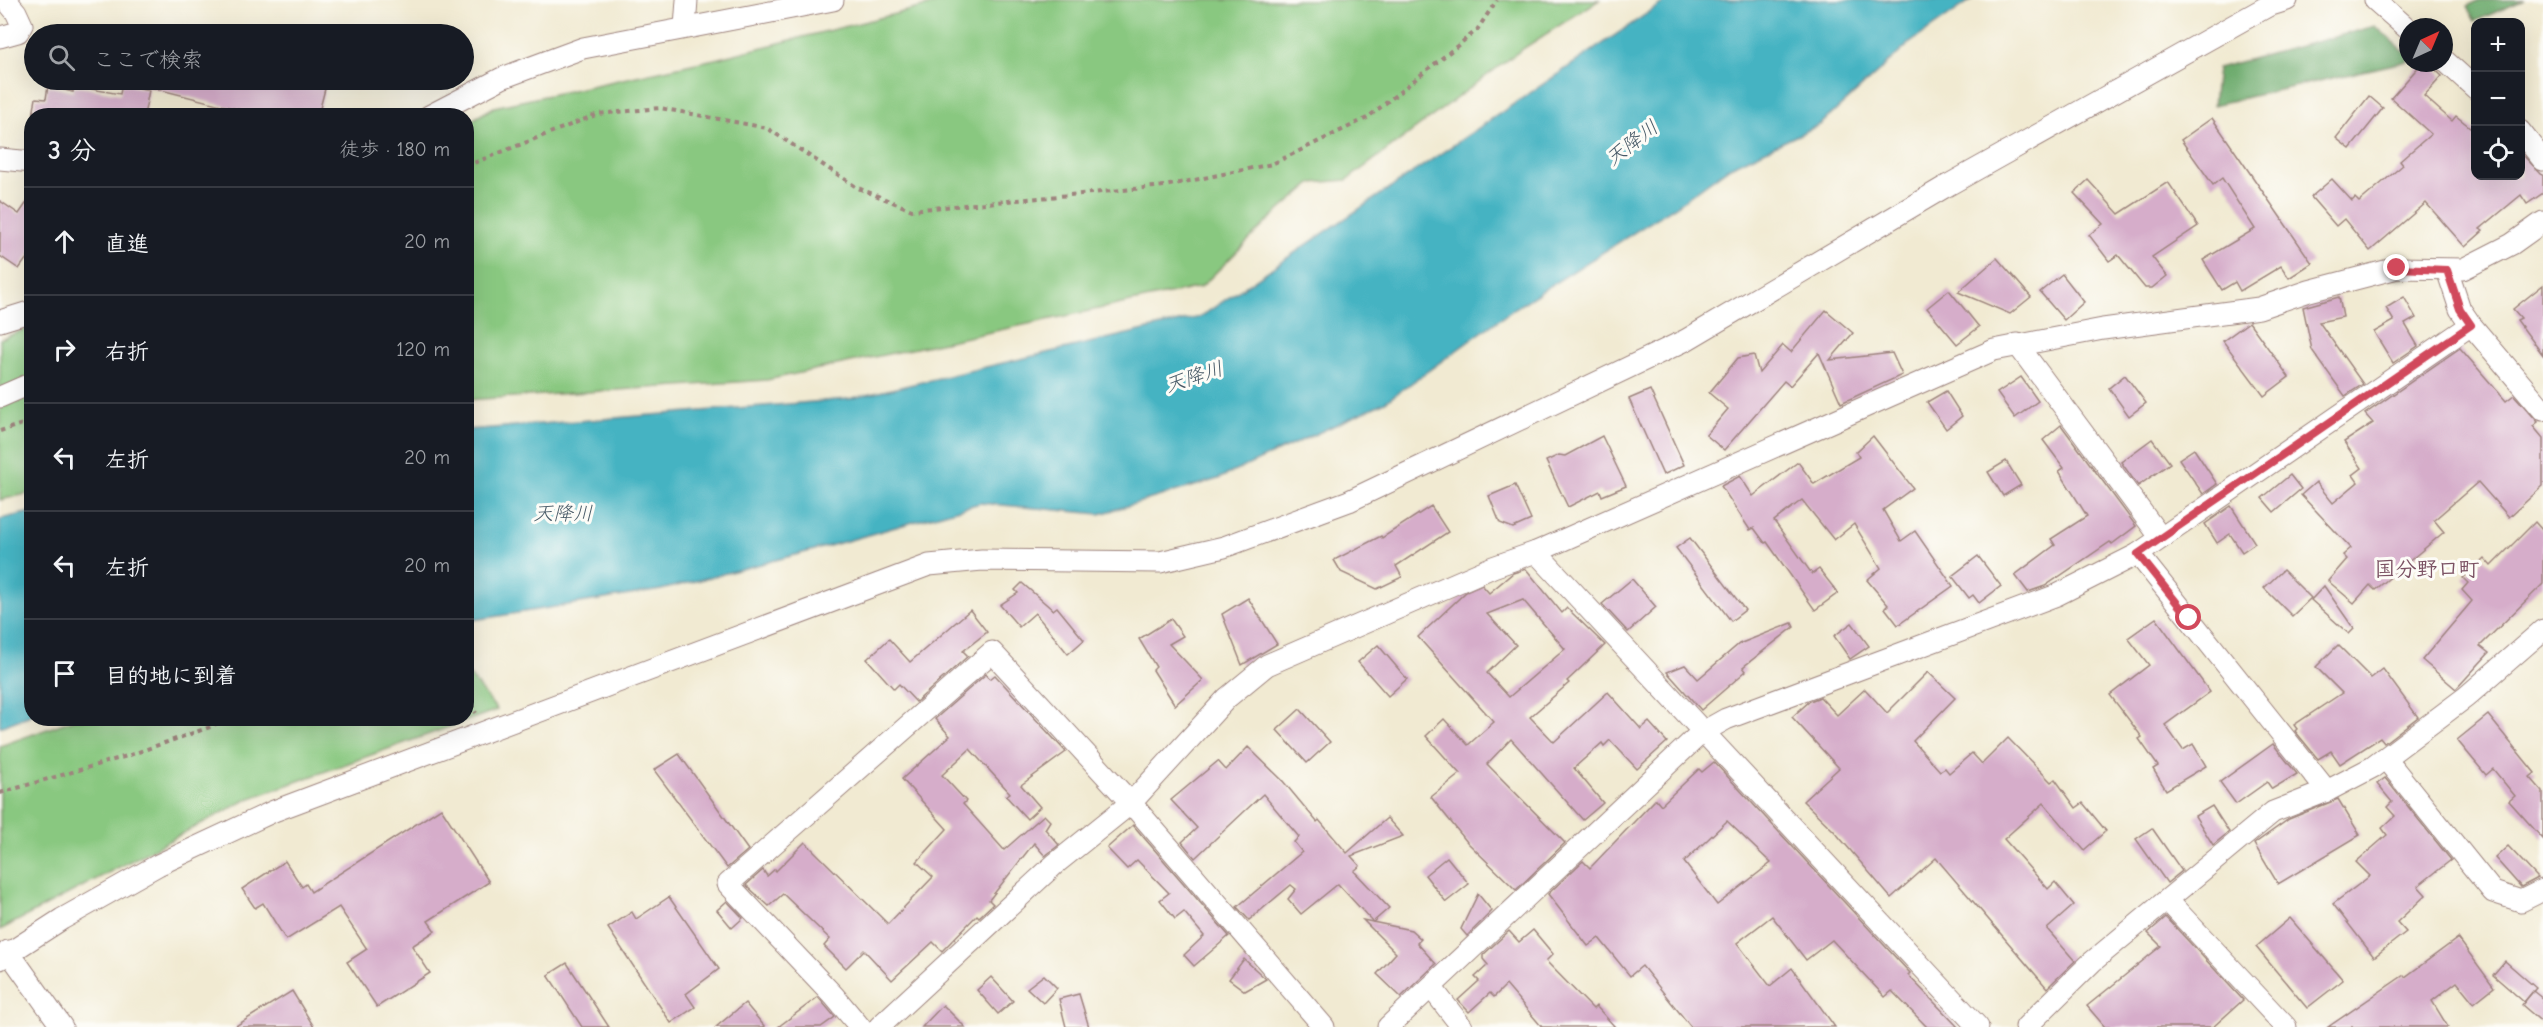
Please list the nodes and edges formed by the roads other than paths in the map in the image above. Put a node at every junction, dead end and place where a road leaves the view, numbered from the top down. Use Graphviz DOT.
graph roads {
  1 [pos="6,0"];
  2 [pos="687,0"];
  3 [pos="833,0"];
  4 [pos="2287,0"];
  5 [pos="2375,0"];
  6 [pos="2399,21"];
  7 [pos="685,27"];
  8 [pos="0,36"];
  9 [pos="2453,68"];
  10 [pos="2471,85"];
  11 [pos="444,108"];
  12 [pos="2525,137"];
  13 [pos="0,159"];
  14 [pos="2543,160"];
  15 [pos="24,161"];
  16 [pos="2543,222"];
  17 [pos="2447,270"];
  18 [pos="24,314"];
  19 [pos="0,321"];
  20 [pos="2471,325"];
  21 [pos="2017,344"];
  22 [pos="24,386"];
  23 [pos="0,397"];
  24 [pos="2543,410"];
  25 [pos="2161,538"];
  26 [pos="1536,552"];
  27 [pos="2138,554"];
  28 [pos="2543,630"];
  29 [pos="1701,733"];
  30 [pos="2385,758"];
  31 [pos="2327,791"];
  32 [pos="1131,803"];
  33 [pos="2543,890"];
  34 [pos="2168,901"];
  35 [pos="4,955"];
  36 [pos="1431,987"];
  37 [pos="62,1027"];
  38 [pos="860,1027"];
  39 [pos="879,1027"];
  40 [pos="1324,1027"];
  41 [pos="1388,1027"];
  42 [pos="1462,1027"];
  43 [pos="1977,1027"];
  44 [pos="2026,1027"];
  45 [pos="2286,1027"];
  1 -- 8 [label="street"];
  2 -- 7 [label="street"];
  3 -- 7 [label="street"];
  4 -- 35 [label="street"];
  5 -- 6 [label="street"];
  7 -- 11 [label="street"];
  9 -- 10 [label="street"];
  12 -- 14 [label="street"];
  13 -- 15 [label="street"];
  16 -- 17 [label="street"];
  17 -- 20 [label="street"];
  17 -- 21 [label="street"];
  18 -- 19 [label="street"];
  20 -- 24 [label="street"];
  20 -- 25 [label="street"];
  21 -- 25 [label="street"];
  21 -- 26 [label="street"];
  22 -- 23 [label="street"];
  25 -- 27 [label="street"];
  26 -- 29 [label="street"];
  26 -- 32 [label="street"];
  27 -- 29 [label="street"];
  27 -- 31 [label="street"];
  28 -- 30 [label="street"];
  29 -- 36 [label="street"];
  29 -- 43 [label="street"];
  30 -- 31 [label="street"];
  30 -- 33 [label="street"];
  31 -- 34 [label="street"];
  32 -- 38 [label="street"];
  32 -- 39 [label="street"];
  32 -- 40 [label="street"];
  34 -- 44 [label="street"];
  34 -- 45 [label="street"];
  35 -- 37 [label="street"];
  36 -- 41 [label="street"];
  36 -- 42 [label="street"];
}
